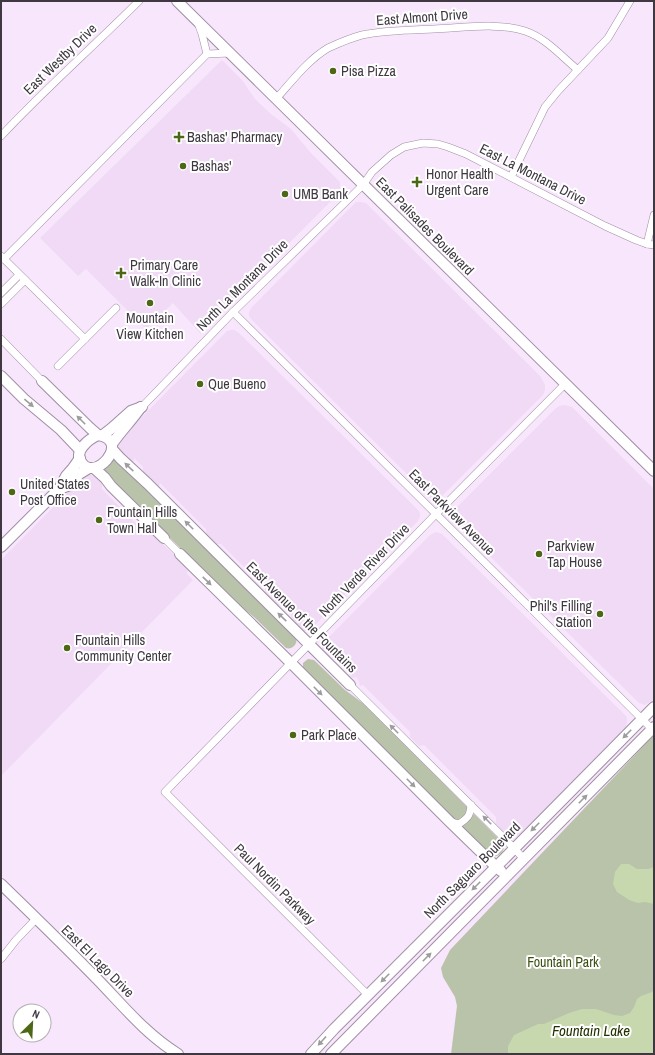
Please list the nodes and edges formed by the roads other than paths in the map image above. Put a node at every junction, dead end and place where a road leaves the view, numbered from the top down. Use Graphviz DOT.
graph roads {
  1 [pos="139,1"];
  2 [pos="177,1"];
  3 [pos="630,1"];
  4 [pos="197,20"];
  5 [pos="230,53"];
  6 [pos="207,54"];
  7 [pos="578,70"];
  8 [pos="276,99"];
  9 [pos="1,136"];
  10 [pos="511,178"];
  11 [pos="364,185"];
  12 [pos="654,215"];
  13 [pos="650,244"];
  14 [pos="2,258"];
  15 [pos="22,278"];
  16 [pos="3,295"];
  17 [pos="1,304"];
  18 [pos="116,308"];
  19 [pos="233,312"];
  20 [pos="1,339"];
  21 [pos="85,339"];
  22 [pos="58,366"];
  23 [pos="1,376"];
  24 [pos="42,381"];
  25 [pos="565,384"];
  26 [pos="142,407"];
  27 [pos="100,435"];
  28 [pos="112,446"];
  29 [pos="80,454"];
  30 [pos="92,468"];
  31 [pos="654,471"];
  32 [pos="59,489"];
  33 [pos="436,514"];
  34 [pos="164,538"];
  35 [pos="1,547"];
  36 [pos="180,554"];
  37 [pos="309,644"];
  38 [pos="291,663"];
  39 [pos="350,685"];
  40 [pos="654,707"];
  41 [pos="642,719"];
  42 [pos="653,728"];
  43 [pos="165,792"];
  44 [pos="471,805"];
  45 [pos="450,822"];
  46 [pos="514,848"];
  47 [pos="524,859"];
  48 [pos="497,866"];
  49 [pos="507,876"];
  50 [pos="1,884"];
  51 [pos="36,919"];
  52 [pos="1,959"];
  53 [pos="368,995"];
  54 [pos="356,1028"];
  55 [pos="178,1054"];
  56 [pos="311,1054"];
  57 [pos="331,1054"];
  1 -- 9 [label="street, East Westby Drive"];
  2 -- 4 [label="street, East Palisades Boulevard"];
  3 -- 7 [label="street"];
  4 -- 5 [label="street, East Palisades Boulevard"];
  4 -- 6 [label="street"];
  5 -- 6 [label="street"];
  5 -- 8 [label="street, East Palisades Boulevard"];
  6 -- 14 [label="street"];
  7 -- 8 [label="street, East Almont Drive"];
  7 -- 10 [label="street"];
  8 -- 11 [label="street, East Palisades Boulevard"];
  10 -- 11 [label="street, East La Montana Drive"];
  10 -- 13 [label="street, East La Montana Drive"];
  11 -- 19 [label="street, North La Montana Drive"];
  11 -- 25 [label="street, East Palisades Boulevard"];
  12 -- 13 [label="street"];
  14 -- 15 [label="street"];
  15 -- 16 [label="street"];
  15 -- 21 [label="street"];
  16 -- 17 [label="street"];
  18 -- 21 [label="street"];
  19 -- 26 [label="street, North La Montana Drive"];
  19 -- 33 [label="street, East Parkview Avenue"];
  20 -- 24 [label="street"];
  21 -- 22 [label="street"];
  23 -- 29 [label="street, one-way"];
  27 -- 24 [label="street, one-way"];
  25 -- 31 [label="street, East Palisades Boulevard"];
  25 -- 33 [label="street, North Verde River Drive"];
  26 -- 27 [label="street, North La Montana Drive"];
  26 -- 28 [label="street, North La Montana Drive"];
  27 -- 28 [label="street"];
  27 -- 29 [label="street"];
  28 -- 30 [label="street"];
  37 -- 28 [label="street, East Avenue of the Fountains, one-way"];
  29 -- 30 [label="street"];
  29 -- 32 [label="street"];
  30 -- 32 [label="street"];
  30 -- 34 [label="street"];
  32 -- 35 [label="street"];
  33 -- 37 [label="street, North Verde River Drive"];
  33 -- 41 [label="street, East Parkview Avenue"];
  34 -- 36 [label="street"];
  36 -- 38 [label="street, one-way"];
  37 -- 38 [label="street, North Verde River Drive"];
  37 -- 39 [label="street, East Avenue of the Fountains"];
  38 -- 43 [label="street, North Verde River Drive"];
  38 -- 45 [label="street, one-way"];
  44 -- 39 [label="street, East Avenue of the Fountains, one-way"];
  40 -- 41 [label="street, North Saguaro Boulevard"];
  41 -- 42 [label="street, East Parkview Avenue"];
  41 -- 46 [label="street, North Saguaro Boulevard, one-way"];
  47 -- 42 [label="street, North Saguaro Boulevard, one-way"];
  43 -- 53 [label="street, Paul Nordin Parkway"];
  44 -- 45 [label="street"];
  46 -- 44 [label="street, East Avenue of the Fountains, one-way"];
  45 -- 48 [label="street"];
  46 -- 47 [label="street, East Avenue of the Fountains"];
  46 -- 48 [label="street, North Saguaro Boulevard"];
  47 -- 49 [label="street, North Saguaro Boulevard"];
  48 -- 49 [label="street"];
  48 -- 53 [label="street, North Saguaro Boulevard, one-way"];
  54 -- 49 [label="street, North Saguaro Boulevard, one-way"];
  50 -- 51 [label="street, East El Lago Drive"];
  51 -- 52 [label="street"];
  51 -- 55 [label="street, East El Lago Drive"];
  53 -- 54 [label="street"];
  53 -- 56 [label="street, North Saguaro Boulevard, one-way"];
  54 -- 57 [label="street, North Saguaro Boulevard"];
}
